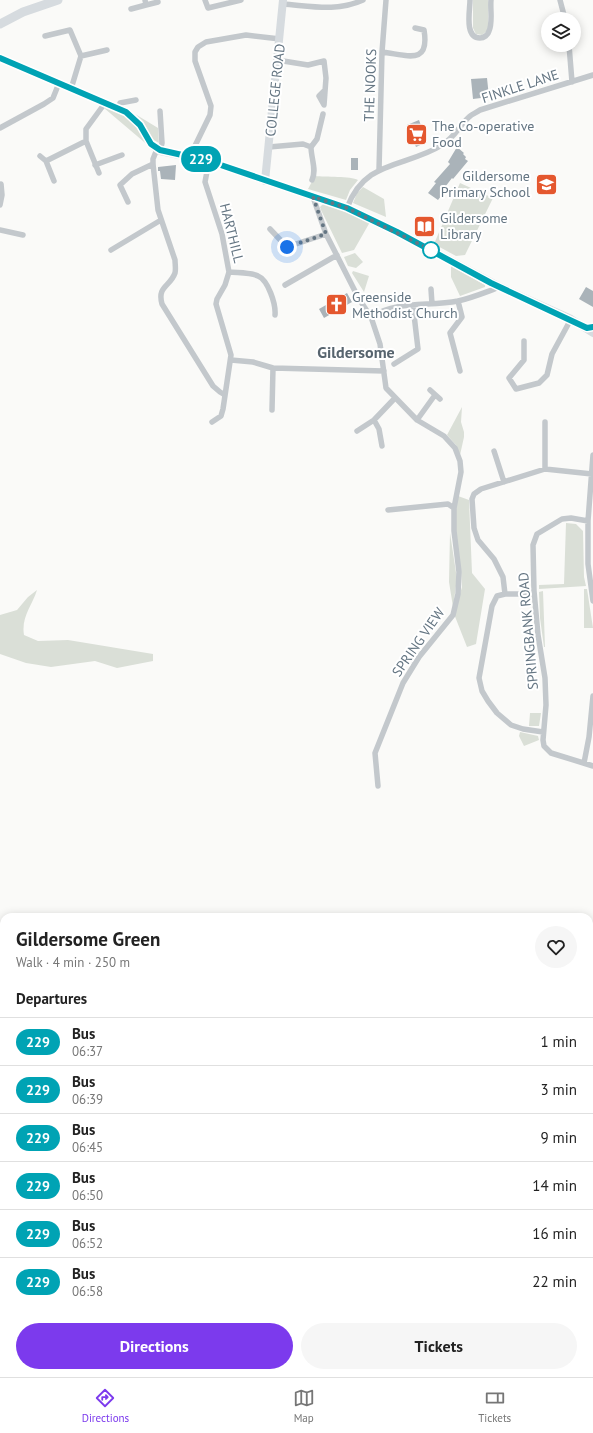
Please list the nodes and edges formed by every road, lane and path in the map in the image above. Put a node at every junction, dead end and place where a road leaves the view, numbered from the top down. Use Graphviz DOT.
graph roads {
  1 [pos="58,0"];
  2 [pos="206,0"];
  3 [pos="241,0"];
  4 [pos="363,0"];
  5 [pos="386,0"];
  6 [pos="470,0"];
  7 [pos="491,0"];
  8 [pos="560,0"];
  9 [pos="158,2"];
  10 [pos="283,2"];
  11 [pos="146,3"];
  12 [pos="131,9"];
  13 [pos="563,12"];
  14 [pos="0,24"];
  15 [pos="415,28"];
  16 [pos="45,36"];
  17 [pos="280,39"];
  18 [pos="107,50"];
  19 [pos="382,52"];
  20 [pos="570,52"];
  21 [pos="81,56"];
  22 [pos="0,58"];
  23 [pos="277,60"];
  24 [pos="593,75"];
  25 [pos="572,82"];
  26 [pos="59,83"];
  27 [pos="71,89"];
  28 [pos="324,91"];
  29 [pos="136,100"];
  30 [pos="105,103"];
  31 [pos="118,108"];
  32 [pos="160,111"];
  33 [pos="324,114"];
  34 [pos="0,128"];
  35 [pos="86,141"];
  36 [pos="269,147"];
  37 [pos="311,147"];
  38 [pos="158,150"];
  39 [pos="122,155"];
  40 [pos="40,156"];
  41 [pos="190,156"];
  42 [pos="46,161"];
  43 [pos="209,161"];
  44 [pos="153,164"];
  45 [pos="95,165"];
  46 [pos="379,170"];
  47 [pos="99,173"];
  48 [pos="265,180"];
  49 [pos="312,180"];
  50 [pos="54,181"];
  51 [pos="1,184"];
  52 [pos="313,197"];
  53 [pos="128,202"];
  54 [pos="0,205"];
  55 [pos="347,208"];
  56 [pos="161,220"];
  57 [pos="270,229"];
  58 [pos="0,230"];
  59 [pos="326,234"];
  60 [pos="23,235"];
  61 [pos="111,250"];
  62 [pos="338,255"];
  63 [pos="229,272"];
  64 [pos="285,285"];
  65 [pos="500,287"];
  66 [pos="431,289"];
  67 [pos="458,301"];
  68 [pos="432,304"];
  69 [pos="413,306"];
  70 [pos="275,315"];
  71 [pos="371,317"];
  72 [pos="571,319"];
  73 [pos="591,329"];
  74 [pos="524,341"];
  75 [pos="231,360"];
  76 [pos="394,364"];
  77 [pos="273,368"];
  78 [pos="384,371"];
  79 [pos="460,371"];
  80 [pos="225,395"];
  81 [pos="394,398"];
  82 [pos="440,399"];
  83 [pos="272,410"];
  84 [pos="374,420"];
  85 [pos="417,420"];
  86 [pos="212,422"];
  87 [pos="545,422"];
  88 [pos="357,431"];
  89 [pos="382,446"];
  90 [pos="494,451"];
  91 [pos="593,455"];
  92 [pos="544,469"];
  93 [pos="592,474"];
  94 [pos="504,482"];
  95 [pos="454,508"];
  96 [pos="388,510"];
  97 [pos="588,521"];
  98 [pos="591,574"];
  99 [pos="505,594"];
  100 [pos="534,594"];
  101 [pos="593,601"];
  102 [pos="593,696"];
  103 [pos="543,732"];
  104 [pos="584,763"];
  105 [pos="593,766"];
  106 [pos="378,786"];
  1 -- 14 [label="main road"];
  2 -- 3 [label="street"];
  4 -- 10 [label="street"];
  5 -- 19 [label="street, THE NOOKS"];
  6 -- 7 [label="street"];
  8 -- 13 [label="street"];
  9 -- 11 [label="street"];
  10 -- 17 [label="main road, COLLEGE ROAD"];
  11 -- 12 [label="street"];
  15 -- 19 [label="street"];
  16 -- 21 [label="street"];
  17 -- 23 [label="main road, COLLEGE ROAD"];
  17 -- 41 [label="street"];
  18 -- 21 [label="street"];
  19 -- 46 [label="street, THE NOOKS"];
  20 -- 25 [label="street"];
  21 -- 27 [label="street"];
  22 -- 26 [label="main road"];
  23 -- 28 [label="street"];
  23 -- 36 [label="main road, COLLEGE ROAD"];
  24 -- 25 [label="street, FINKLE LANE"];
  25 -- 46 [label="street, FINKLE LANE"];
  26 -- 27 [label="main road"];
  26 -- 34 [label="street"];
  27 -- 30 [label="main road"];
  29 -- 31 [label="street"];
  30 -- 31 [label="main road"];
  30 -- 35 [label="street"];
  31 -- 38 [label="main road"];
  32 -- 38 [label="street"];
  33 -- 37 [label="street"];
  35 -- 42 [label="street"];
  35 -- 45 [label="street"];
  36 -- 37 [label="street"];
  36 -- 48 [label="main road, COLLEGE ROAD"];
  37 -- 49 [label="street"];
  38 -- 41 [label="main road"];
  38 -- 44 [label="street"];
  39 -- 45 [label="street"];
  40 -- 42 [label="street"];
  41 -- 43 [label="main road"];
  42 -- 50 [label="street"];
  43 -- 48 [label="main road"];
  43 -- 63 [label="street, HARTHILL"];
  44 -- 53 [label="street"];
  44 -- 56 [label="street"];
  45 -- 47 [label="street"];
  46 -- 55 [label="street, FINKLE LANE"];
  48 -- 52 [label="main road"];
  51 -- 54 [label="street"];
  52 -- 55 [label="main road"];
  52 -- 59 [label="street, SPRING VIEW"];
  55 -- 65 [label="main road"];
  56 -- 61 [label="street"];
  56 -- 80 [label="street"];
  57 -- 59 [label="street"];
  58 -- 60 [label="street"];
  59 -- 62 [label="street, SPRING VIEW"];
  62 -- 64 [label="street"];
  62 -- 71 [label="street, SPRING VIEW"];
  63 -- 70 [label="street"];
  63 -- 75 [label="street, HARTHILL"];
  65 -- 67 [label="street"];
  65 -- 72 [label="main road"];
  66 -- 68 [label="street"];
  67 -- 68 [label="street"];
  67 -- 79 [label="street"];
  68 -- 69 [label="street"];
  69 -- 71 [label="street"];
  69 -- 76 [label="street"];
  71 -- 78 [label="street, SPRING VIEW"];
  72 -- 73 [label="main road"];
  72 -- 74 [label="street"];
  75 -- 77 [label="street"];
  75 -- 80 [label="street, HARTHILL"];
  77 -- 78 [label="street"];
  77 -- 83 [label="street"];
  78 -- 81 [label="street, SPRING VIEW"];
  80 -- 86 [label="street, HARTHILL"];
  81 -- 84 [label="street"];
  81 -- 85 [label="street, SPRING VIEW"];
  82 -- 85 [label="street"];
  84 -- 88 [label="street"];
  84 -- 89 [label="street"];
  85 -- 95 [label="street, SPRING VIEW"];
  87 -- 92 [label="street"];
  90 -- 94 [label="street"];
  91 -- 93 [label="street"];
  92 -- 93 [label="street"];
  92 -- 94 [label="street"];
  93 -- 97 [label="street"];
  94 -- 99 [label="street"];
  95 -- 96 [label="street"];
  95 -- 106 [label="street, SPRING VIEW"];
  97 -- 98 [label="street"];
  97 -- 100 [label="street, SPRINGBANK ROAD"];
  98 -- 101 [label="street"];
  99 -- 100 [label="street"];
  99 -- 103 [label="street"];
  100 -- 103 [label="street, SPRINGBANK ROAD"];
  102 -- 104 [label="street"];
  103 -- 104 [label="street, SPRINGBANK ROAD"];
  104 -- 105 [label="street, SPRINGBANK ROAD"];
}
